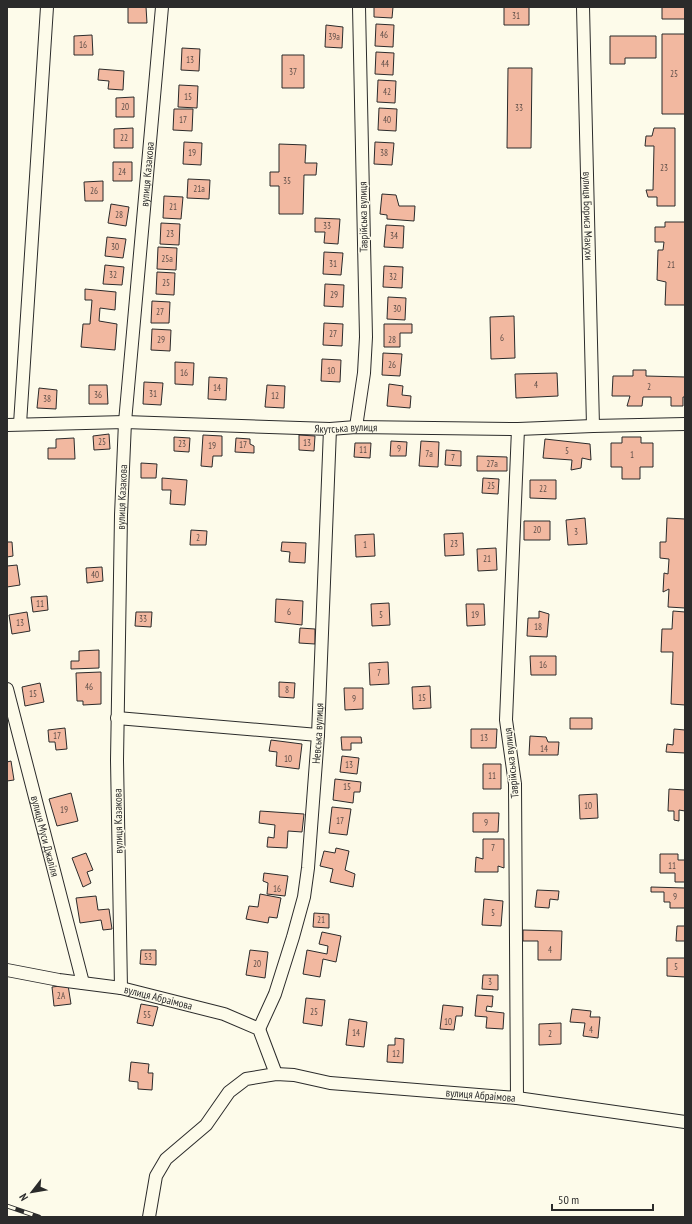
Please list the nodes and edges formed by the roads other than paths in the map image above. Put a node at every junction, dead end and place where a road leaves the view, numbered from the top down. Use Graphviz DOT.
graph roads {
  1 [pos="47,7"];
  2 [pos="162,7"];
  3 [pos="359,7"];
  4 [pos="583,7"];
  5 [pos="125,422"];
  6 [pos="20,424"];
  7 [pos="685,424"];
  8 [pos="7,425"];
  9 [pos="593,426"];
  10 [pos="356,427"];
  11 [pos="330,429"];
  12 [pos="518,429"];
  13 [pos="7,689"];
  14 [pos="117,718"];
  15 [pos="318,735"];
  16 [pos="7,970"];
  17 [pos="83,983"];
  18 [pos="121,988"];
  19 [pos="259,1029"];
  20 [pos="276,1074"];
  21 [pos="517,1098"];
  22 [pos="685,1122"];
  23 [pos="149,1217"];
  1 -- 6 [label="street"];
  2 -- 5 [label="street, вулиця Казакова"];
  3 -- 10 [label="street, Таврійська вулиця"];
  4 -- 9 [label="street, вулиця Бориса Макухи"];
  5 -- 6 [label="street, Якутська вулиця"];
  5 -- 11 [label="street, Якутська вулиця"];
  5 -- 14 [label="street, вулиця Казакова"];
  6 -- 8 [label="street, Якутська вулиця"];
  7 -- 9 [label="street, Якутська вулиця"];
  9 -- 12 [label="street, Якутська вулиця"];
  10 -- 11 [label="street, Якутська вулиця"];
  10 -- 12 [label="street, Якутська вулиця"];
  11 -- 15 [label="street, Невська вулиця"];
  12 -- 21 [label="street, Таврійська вулиця"];
  13 -- 17 [label="street, вулиця Муси Джаліля"];
  14 -- 15 [label="street"];
  14 -- 18 [label="street, вулиця Казакова"];
  15 -- 19 [label="street, Невська вулиця"];
  16 -- 17 [label="street, вулиця Абраімова"];
  17 -- 18 [label="street, вулиця Абраімова"];
  18 -- 19 [label="street, вулиця Абраімова"];
  19 -- 20 [label="street"];
  20 -- 21 [label="street, вулиця Абраімова"];
  20 -- 23 [label="street, вулиця Абраімова"];
  21 -- 22 [label="street, вулиця Абраімова"];
}
